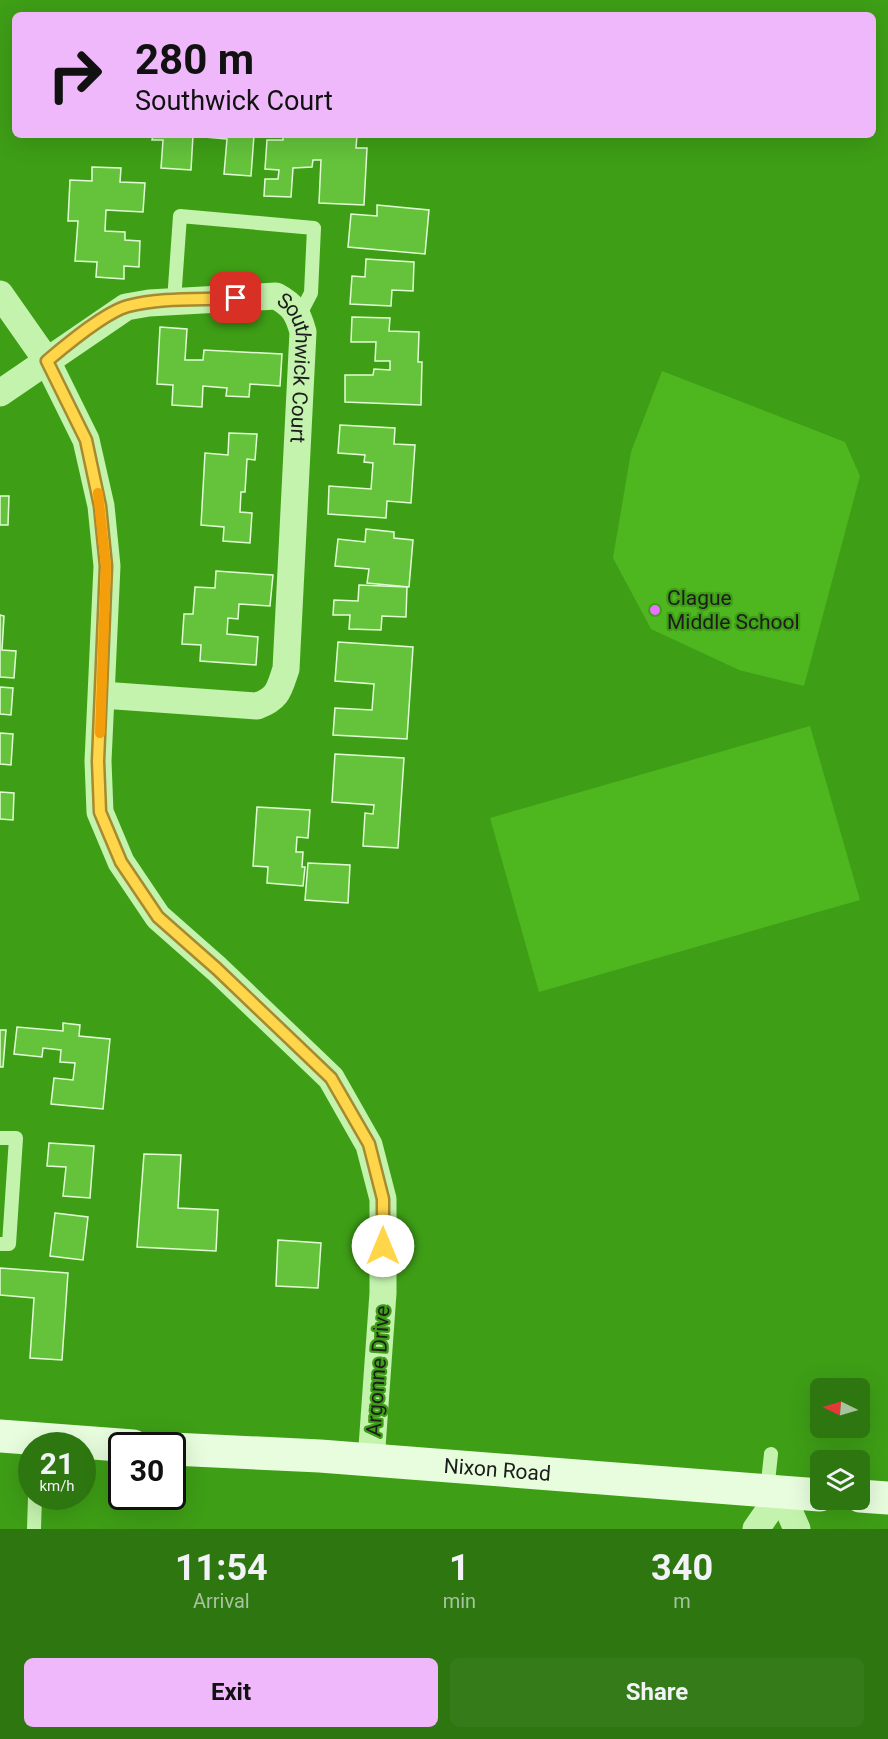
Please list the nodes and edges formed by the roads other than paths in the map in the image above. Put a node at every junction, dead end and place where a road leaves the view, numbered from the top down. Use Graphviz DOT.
graph roads {
  1 [pos="0,294"];
  2 [pos="174,301"];
  3 [pos="299,316"];
  4 [pos="47,361"];
  5 [pos="0,393"];
  6 [pos="102,695"];
  7 [pos="0,1137"];
  8 [pos="0,1244"];
  9 [pos="0,1436"];
  10 [pos="18,1439"];
  11 [pos="186,1450"];
  12 [pos="771,1455"];
  13 [pos="371,1461"];
  14 [pos="774,1492"];
  15 [pos="810,1494"];
  16 [pos="870,1497"];
  17 [pos="888,1498"];
  18 [pos="34,1510"];
  19 [pos="34,1529"];
  20 [pos="756,1529"];
  21 [pos="797,1529"];
  1 -- 4 [label="street, Argonne Drive"];
  2 -- 3 [label="street, Southwick Court"];
  2 -- 3 [label="lane"];
  2 -- 4 [label="street, Southwick Court"];
  3 -- 6 [label="street, Southwick Court"];
  4 -- 5 [label="street, Southwick Court"];
  4 -- 6 [label="street, Argonne Drive"];
  6 -- 13 [label="street, Argonne Drive"];
  7 -- 8 [label="lane"];
  9 -- 10 [label="main road"];
  11 -- 13 [label="main road, Nixon Road"];
  12 -- 14 [label="lane"];
  13 -- 14 [label="main road, Nixon Road"];
  14 -- 15 [label="main road, Nixon Road"];
  14 -- 20 [label="street"];
  14 -- 21 [label="street"];
  16 -- 17 [label="main road"];
  18 -- 19 [label="lane"];
}
